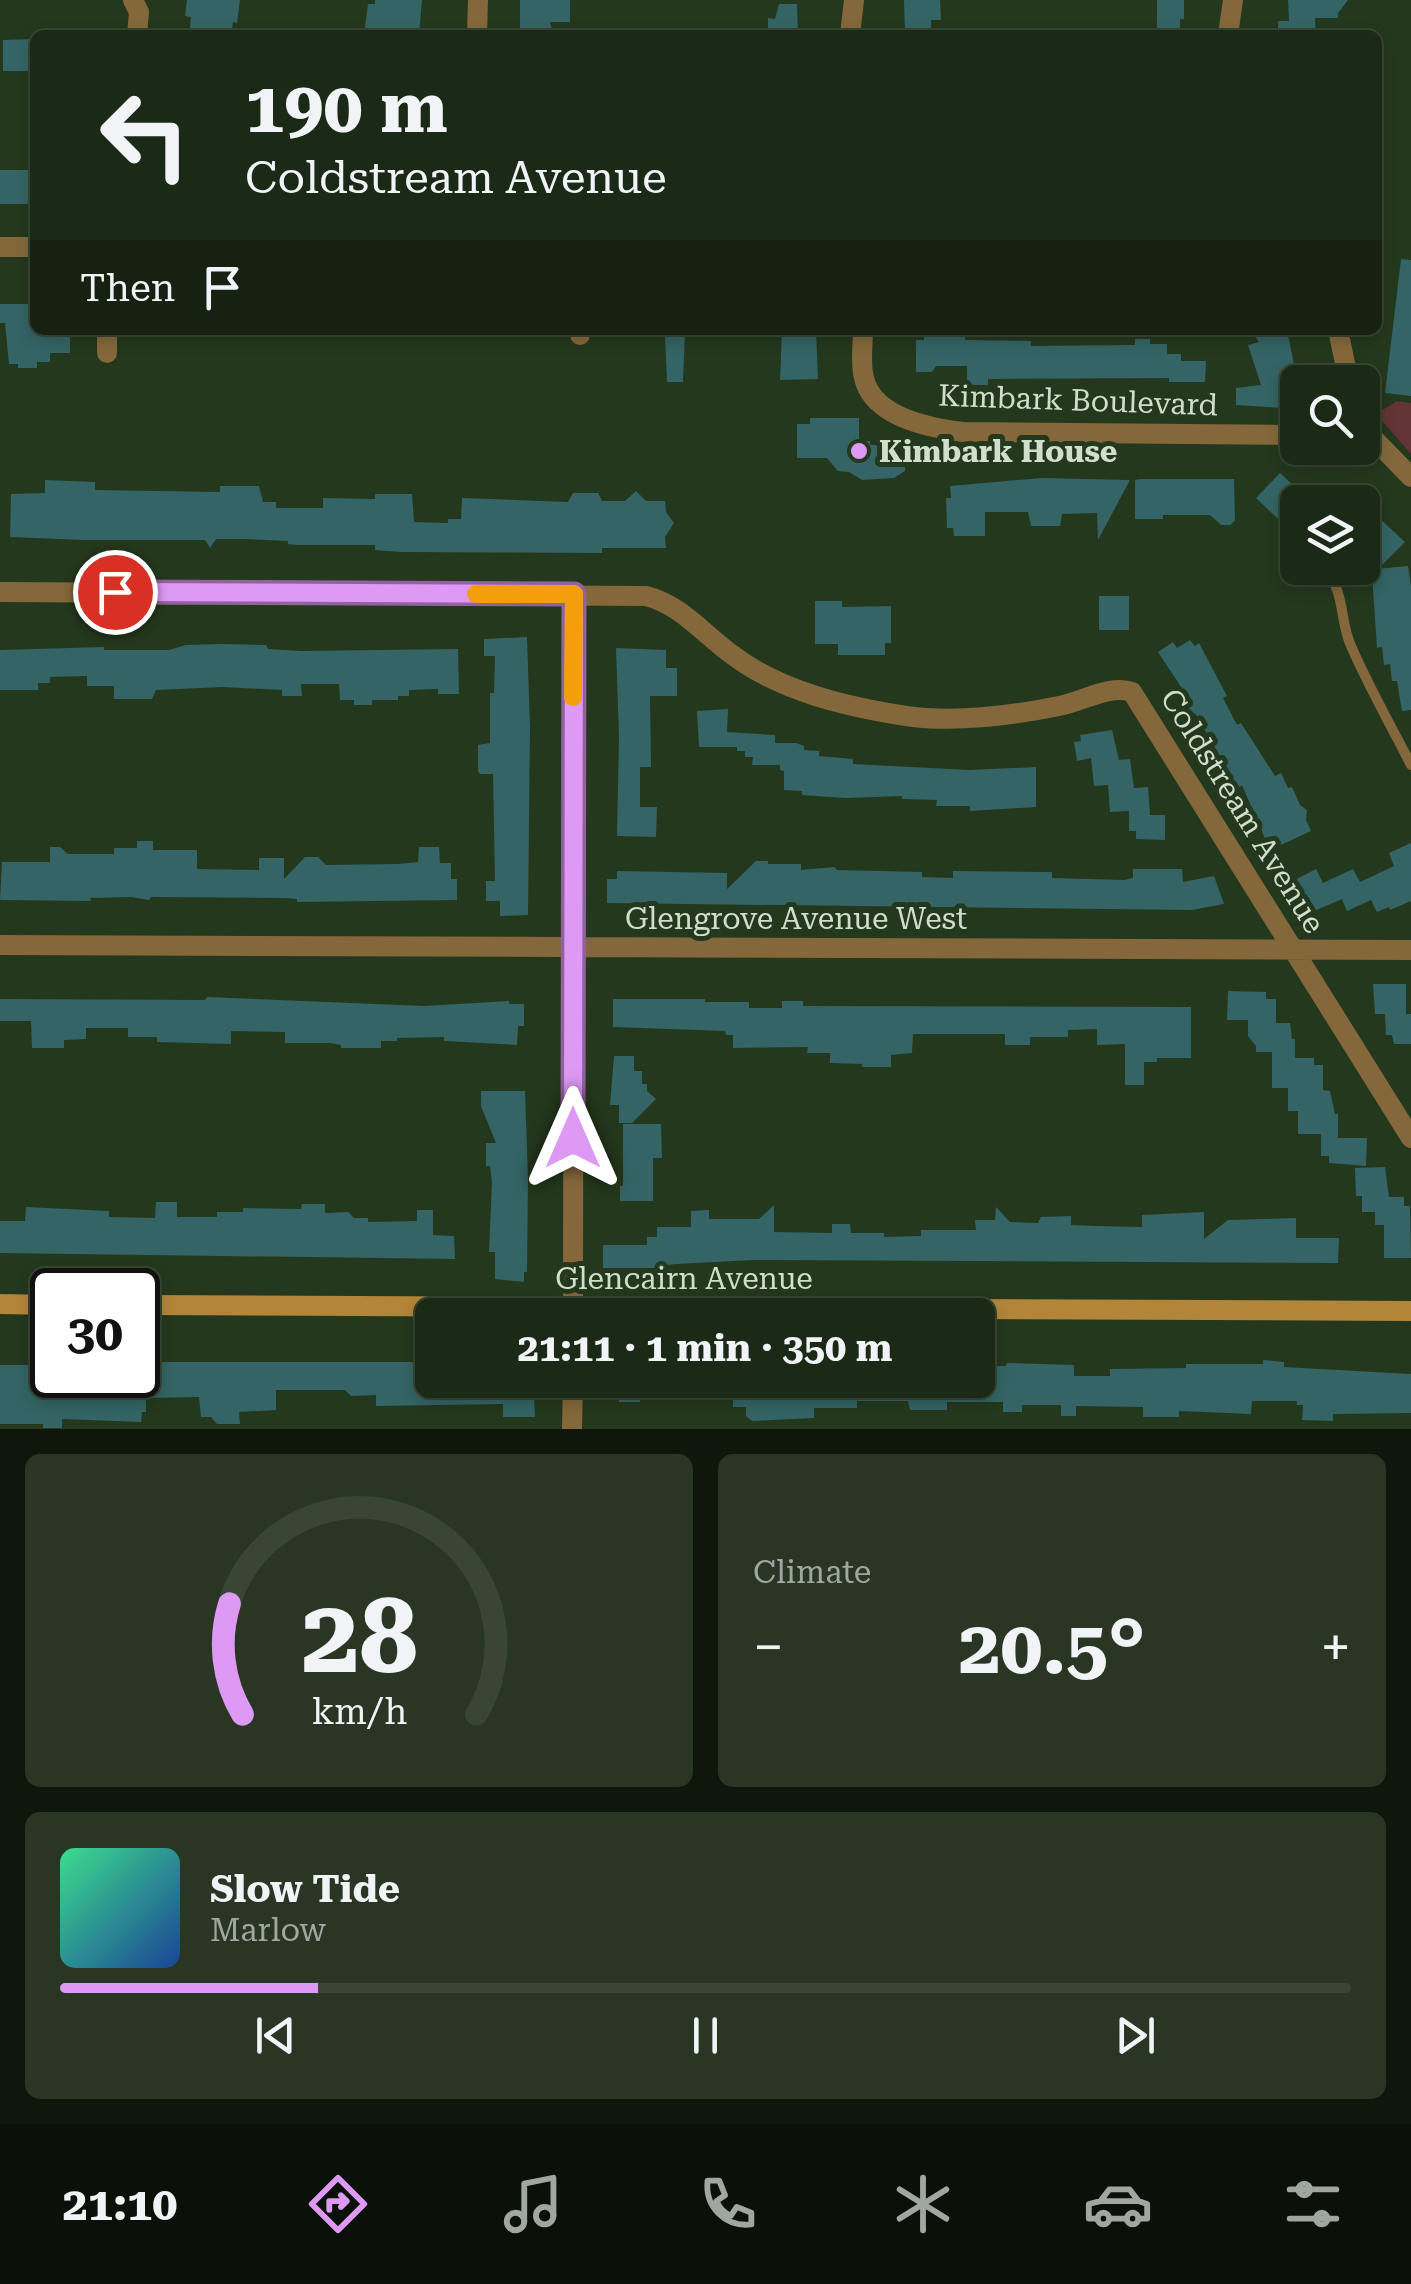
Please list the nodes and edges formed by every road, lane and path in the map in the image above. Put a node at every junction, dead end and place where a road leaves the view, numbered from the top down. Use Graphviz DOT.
graph roads {
  1 [pos="132,0"];
  2 [pos="478,0"];
  3 [pos="854,0"];
  4 [pos="1232,0"];
  5 [pos="137,30"];
  6 [pos="477,30"];
  7 [pos="851,30"];
  8 [pos="1229,30"];
  9 [pos="0,247"];
  10 [pos="30,247"];
  11 [pos="107,335"];
  12 [pos="863,335"];
  13 [pos="1339,335"];
  14 [pos="108,354"];
  15 [pos="1345,365"];
  16 [pos="1280,435"];
  17 [pos="1380,444"];
  18 [pos="1411,476"];
  19 [pos="1335,585"];
  20 [pos="0,592"];
  21 [pos="574,594"];
  22 [pos="1411,765"];
  23 [pos="0,944"];
  24 [pos="573,948"];
  25 [pos="1294,949"];
  26 [pos="1411,950"];
  27 [pos="1411,1138"];
  28 [pos="573,1298"];
  29 [pos="0,1304"];
  30 [pos="30,1304"];
  31 [pos="160,1305"];
  32 [pos="415,1309"];
  33 [pos="995,1311"];
  34 [pos="1411,1311"];
  35 [pos="572,1398"];
  36 [pos="572,1429"];
  1 -- 5 [label="street"];
  2 -- 6 [label="street"];
  3 -- 7 [label="street"];
  4 -- 8 [label="street"];
  9 -- 10 [label="street"];
  11 -- 14 [label="street"];
  12 -- 16 [label="street, Kimbark Boulevard"];
  13 -- 15 [label="street"];
  17 -- 18 [label="street"];
  19 -- 22 [label="lane"];
  20 -- 21 [label="street, Coldstream Avenue"];
  21 -- 24 [label="street"];
  21 -- 25 [label="street, Coldstream Avenue"];
  23 -- 24 [label="street, Glengrove Avenue West"];
  24 -- 25 [label="street, Glengrove Avenue West"];
  24 -- 28 [label="street"];
  25 -- 26 [label="street, Glengrove Avenue West"];
  25 -- 27 [label="street, Coldstream Avenue"];
  29 -- 30 [label="street"];
  31 -- 32 [label="street, Glencairn Avenue"];
  33 -- 34 [label="street, Glencairn Avenue"];
  35 -- 36 [label="street"];
}
